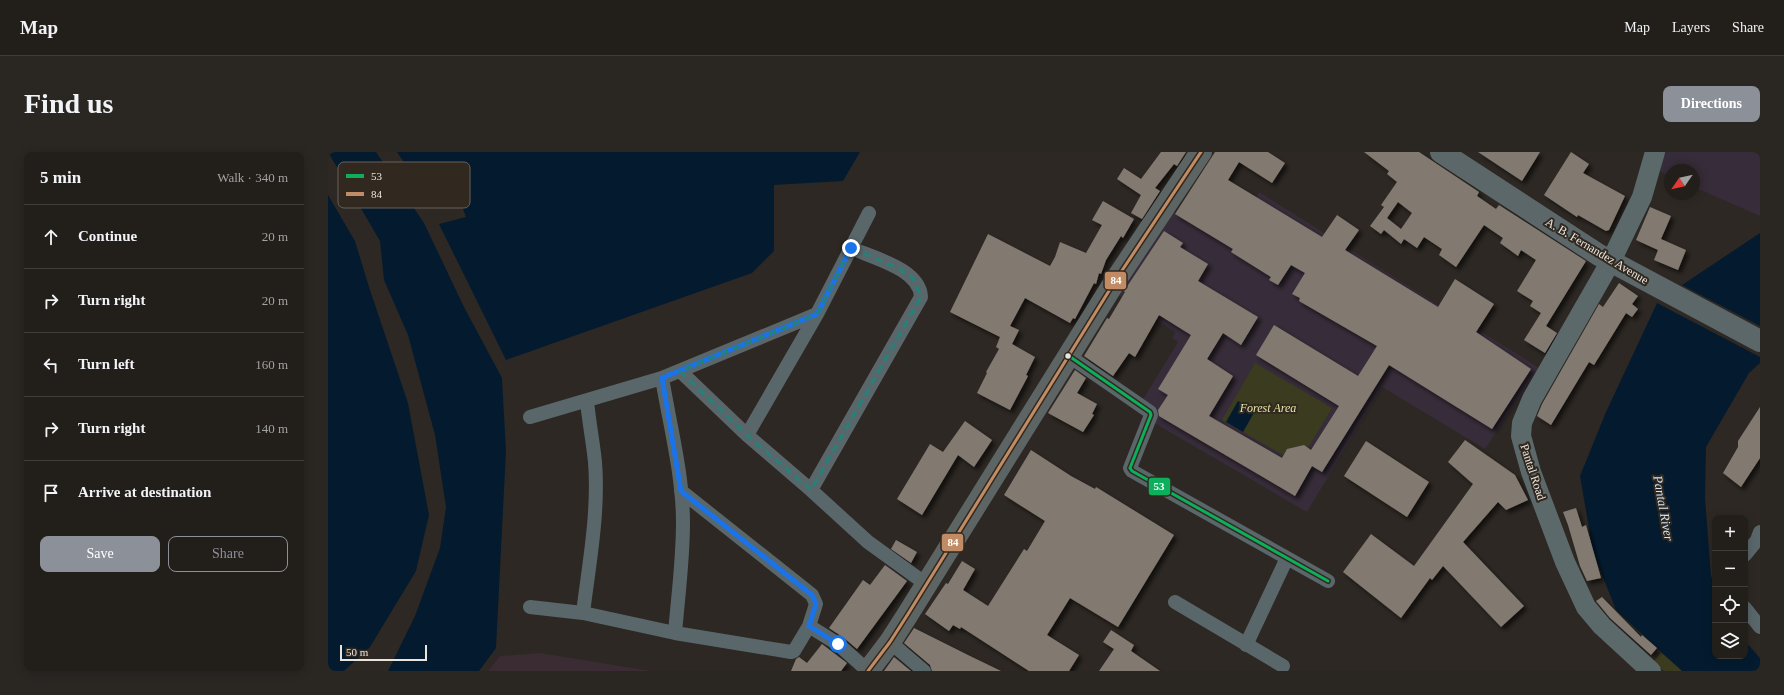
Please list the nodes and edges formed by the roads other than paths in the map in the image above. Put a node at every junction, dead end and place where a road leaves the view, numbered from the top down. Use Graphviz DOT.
graph roads {
  1 [pos="1201,152"];
  2 [pos="1441,152"];
  3 [pos="1655,152"];
  4 [pos="869,214"];
  5 [pos="851,248"];
  6 [pos="1618,265"];
  7 [pos="817,314"];
  8 [pos="1760,341"];
  9 [pos="1068,356"];
  10 [pos="680,371"];
  11 [pos="662,378"];
  12 [pos="587,401"];
  13 [pos="530,417"];
  14 [pos="747,435"];
  15 [pos="811,490"];
  16 [pos="681,491"];
  17 [pos="1760,532"];
  18 [pos="1748,551"];
  19 [pos="1287,558"];
  20 [pos="1328,581"];
  21 [pos="926,584"];
  22 [pos="1175,602"];
  23 [pos="530,607"];
  24 [pos="1748,612"];
  25 [pos="583,613"];
  26 [pos="809,626"];
  27 [pos="1760,628"];
  28 [pos="675,633"];
  29 [pos="890,642"];
  30 [pos="1246,645"];
  31 [pos="1283,666"];
  32 [pos="868,671"];
  33 [pos="924,671"];
  34 [pos="1651,671"];
  1 -- 9 [label="highway"];
  2 -- 6 [label="main road, A. B. Fernandez Avenue"];
  3 -- 6 [label="street, Pantal Road"];
  4 -- 5 [label="street"];
  5 -- 7 [label="street"];
  5 -- 15 [label="street"];
  6 -- 8 [label="main road, A. B. Fernandez Avenue"];
  6 -- 34 [label="street, Pantal Road"];
  7 -- 10 [label="street"];
  7 -- 14 [label="street"];
  9 -- 19 [label="street"];
  9 -- 21 [label="highway"];
  10 -- 11 [label="street"];
  10 -- 14 [label="street"];
  11 -- 12 [label="street"];
  11 -- 16 [label="street"];
  12 -- 13 [label="street"];
  12 -- 25 [label="street"];
  14 -- 15 [label="street"];
  15 -- 21 [label="street"];
  16 -- 26 [label="street"];
  16 -- 28 [label="street"];
  17 -- 18 [label="street"];
  19 -- 20 [label="street"];
  19 -- 30 [label="street"];
  21 -- 29 [label="highway"];
  22 -- 30 [label="street"];
  23 -- 25 [label="street"];
  24 -- 27 [label="street"];
  25 -- 28 [label="street"];
  26 -- 28 [label="street"];
  26 -- 32 [label="street"];
  29 -- 32 [label="highway"];
  29 -- 33 [label="street"];
  30 -- 31 [label="street"];
}
